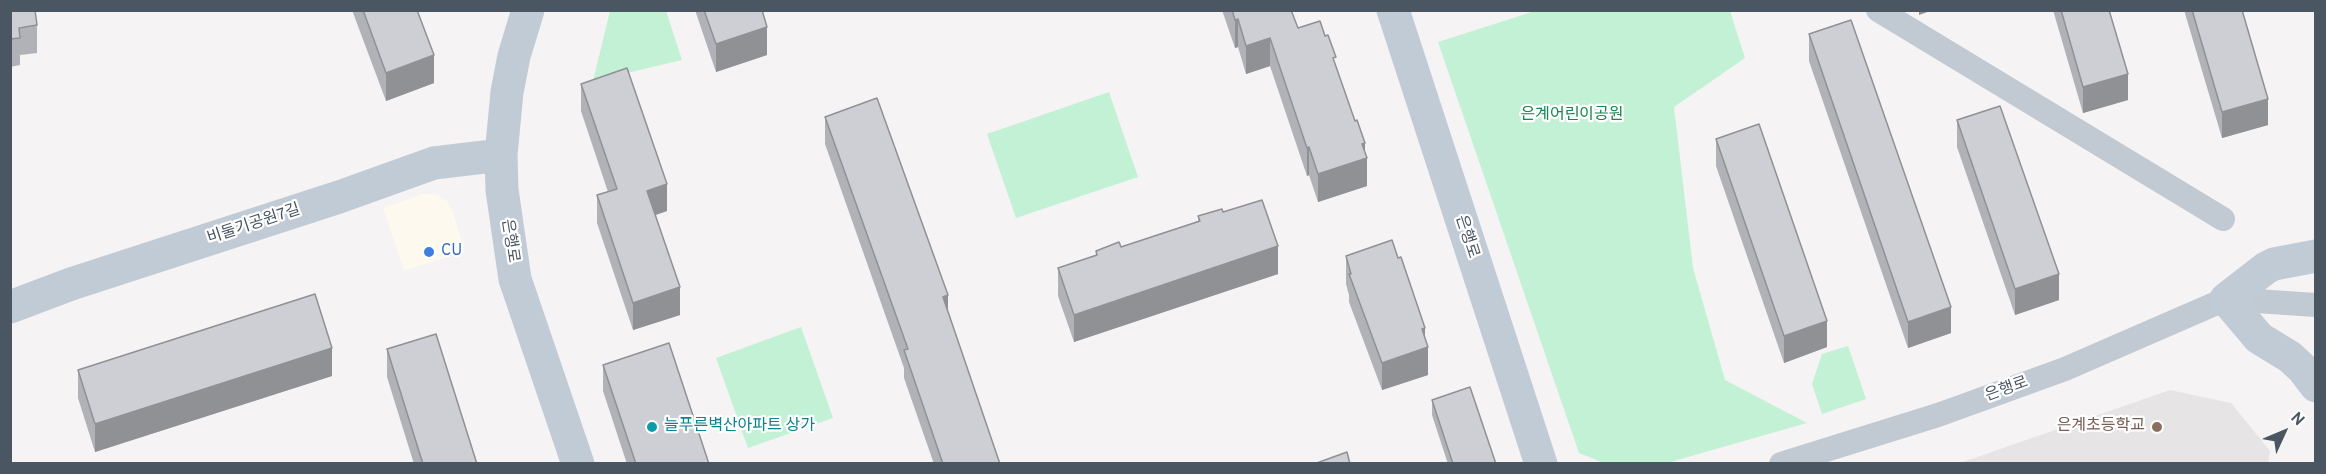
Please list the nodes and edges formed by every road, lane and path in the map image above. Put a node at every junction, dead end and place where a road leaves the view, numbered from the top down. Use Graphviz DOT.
graph roads {
  1 [pos="528,10"];
  2 [pos="1393,10"];
  3 [pos="1878,10"];
  4 [pos="501,155"];
  5 [pos="2223,219"];
  6 [pos="2316,256"];
  7 [pos="2226,299"];
  8 [pos="2316,305"];
  9 [pos="10,307"];
  10 [pos="2316,386"];
  11 [pos="578,464"];
  12 [pos="1541,464"];
  13 [pos="1781,464"];
  1 -- 4 [label="street, 은행로"];
  2 -- 12 [label="street, 은행로"];
  3 -- 5 [label="street"];
  4 -- 9 [label="street, 비둘기공원7길"];
  4 -- 11 [label="street, 은행로"];
  6 -- 7 [label="street"];
  7 -- 8 [label="street"];
  7 -- 10 [label="street"];
  7 -- 13 [label="street, 은행로"];
}
